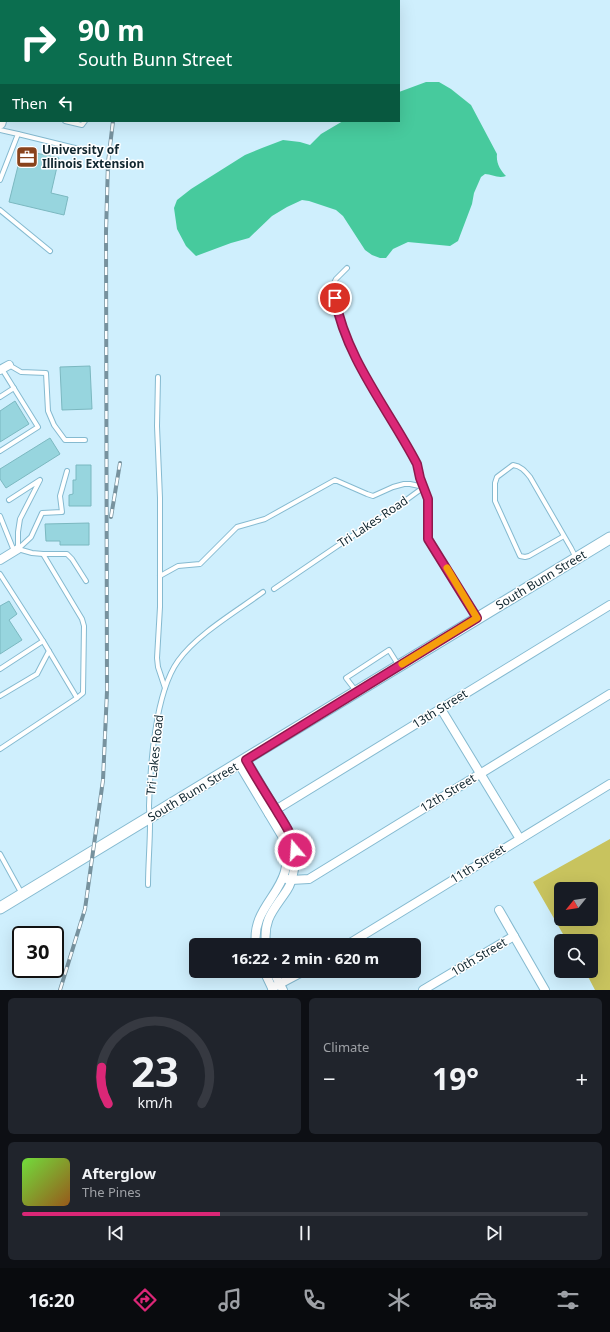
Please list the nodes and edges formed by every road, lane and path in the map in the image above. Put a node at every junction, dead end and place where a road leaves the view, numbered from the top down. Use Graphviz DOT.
graph roads {
  1 [pos="69,122"];
  2 [pos="84,122"];
  3 [pos="0,130"];
  4 [pos="18,134"];
  5 [pos="79,149"];
  6 [pos="0,180"];
  7 [pos="0,210"];
  8 [pos="50,250"];
  9 [pos="347,268"];
  10 [pos="4,368"];
  11 [pos="158,377"];
  12 [pos="14,388"];
  13 [pos="0,396"];
  14 [pos="85,440"];
  15 [pos="0,451"];
  16 [pos="67,471"];
  17 [pos="424,487"];
  18 [pos="9,500"];
  19 [pos="0,516"];
  20 [pos="564,536"];
  21 [pos="610,538"];
  22 [pos="16,550"];
  23 [pos="43,554"];
  24 [pos="576,558"];
  25 [pos="0,560"];
  26 [pos="0,574"];
  27 [pos="160,576"];
  28 [pos="86,581"];
  29 [pos="274,589"];
  30 [pos="263,592"];
  31 [pos="610,605"];
  32 [pos="477,618"];
  33 [pos="43,641"];
  34 [pos="49,651"];
  35 [pos="399,666"];
  36 [pos="0,669"];
  37 [pos="165,688"];
  38 [pos="356,692"];
  39 [pos="610,694"];
  40 [pos="0,696"];
  41 [pos="77,698"];
  42 [pos="441,709"];
  43 [pos="0,748"];
  44 [pos="242,762"];
  45 [pos="481,774"];
  46 [pos="610,784"];
  47 [pos="273,812"];
  48 [pos="150,819"];
  49 [pos="520,838"];
  50 [pos="0,854"];
  51 [pos="287,879"];
  52 [pos="148,885"];
  53 [pos="23,895"];
  54 [pos="0,908"];
  55 [pos="499,910"];
  56 [pos="514,936"];
  57 [pos="256,938"];
  58 [pos="266,938"];
  59 [pos="358,938"];
  60 [pos="269,978"];
  61 [pos="275,978"];
  62 [pos="293,978"];
  63 [pos="277,988"];
  64 [pos="423,990"];
  65 [pos="545,990"];
  1 -- 2 [label="lane"];
  3 -- 4 [label="lane"];
  4 -- 5 [label="lane"];
  4 -- 6 [label="lane"];
  7 -- 8 [label="lane"];
  9 -- 17 [label="lane"];
  10 -- 12 [label="lane"];
  10 -- 14 [label="lane"];
  11 -- 27 [label="lane"];
  12 -- 13 [label="lane"];
  12 -- 15 [label="lane"];
  16 -- 22 [label="lane"];
  17 -- 27 [label="lane"];
  17 -- 29 [label="lane, Tri Lakes Road"];
  17 -- 32 [label="lane"];
  18 -- 22 [label="lane"];
  19 -- 22 [label="lane"];
  20 -- 20 [label="lane"];
  20 -- 24 [label="lane"];
  21 -- 24 [label="street, South Bunn Street"];
  22 -- 23 [label="lane"];
  22 -- 25 [label="street"];
  23 -- 28 [label="lane"];
  23 -- 41 [label="lane"];
  24 -- 32 [label="street, South Bunn Street"];
  26 -- 33 [label="lane"];
  27 -- 37 [label="lane"];
  30 -- 37 [label="lane, Tri Lakes Road"];
  31 -- 42 [label="street, 13th Street"];
  32 -- 35 [label="street, South Bunn Street"];
  33 -- 34 [label="lane"];
  33 -- 36 [label="lane"];
  34 -- 40 [label="lane"];
  34 -- 41 [label="lane"];
  35 -- 38 [label="street, South Bunn Street"];
  35 -- 38 [label="lane"];
  37 -- 48 [label="lane, Tri Lakes Road"];
  38 -- 44 [label="street, South Bunn Street"];
  39 -- 45 [label="street, 12th Street"];
  41 -- 43 [label="lane"];
  42 -- 45 [label="street"];
  42 -- 47 [label="street, 13th Street"];
  44 -- 47 [label="street"];
  44 -- 48 [label="street, South Bunn Street"];
  45 -- 49 [label="street"];
  45 -- 51 [label="street, 12th Street"];
  46 -- 49 [label="street, 11th Street"];
  47 -- 51 [label="street"];
  48 -- 52 [label="lane, Tri Lakes Road"];
  48 -- 53 [label="street, South Bunn Street"];
  49 -- 59 [label="street, 11th Street"];
  50 -- 53 [label="lane"];
  51 -- 57 [label="street"];
  51 -- 58 [label="street"];
  53 -- 54 [label="street, South Bunn Street"];
  55 -- 56 [label="street"];
  56 -- 64 [label="street, 10th Street"];
  56 -- 65 [label="street"];
  60 -- 63 [label="street"];
  61 -- 63 [label="street"];
  62 -- 63 [label="street"];
}
